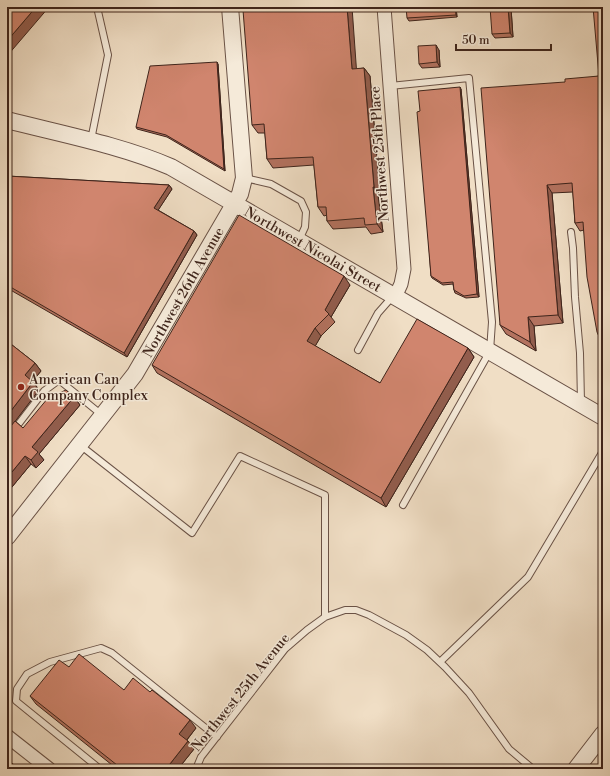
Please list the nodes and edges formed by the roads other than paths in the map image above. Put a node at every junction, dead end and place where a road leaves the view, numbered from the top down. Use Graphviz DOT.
graph roads {
  1 [pos="97,7"];
  2 [pos="230,7"];
  3 [pos="384,7"];
  4 [pos="390,86"];
  5 [pos="7,120"];
  6 [pos="90,142"];
  7 [pos="244,178"];
  8 [pos="234,203"];
  9 [pos="571,232"];
  10 [pos="299,241"];
  11 [pos="394,297"];
  12 [pos="358,350"];
  13 [pos="490,351"];
  14 [pos="581,404"];
  15 [pos="103,416"];
  16 [pos="603,417"];
  17 [pos="7,440"];
  18 [pos="80,445"];
  19 [pos="603,451"];
  20 [pos="403,505"];
  21 [pos="7,537"];
  22 [pos="325,618"];
  23 [pos="440,662"];
  24 [pos="603,734"];
  25 [pos="7,736"];
  26 [pos="217,737"];
  27 [pos="49,769"];
  28 [pos="100,769"];
  29 [pos="196,769"];
  30 [pos="533,769"];
  31 [pos="576,769"];
  1 -- 6 [label="lane"];
  2 -- 7 [label="street, Northwest 26th Avenue"];
  3 -- 4 [label="street, Northwest 25th Place"];
  4 -- 11 [label="street, Northwest 25th Place"];
  4 -- 13 [label="lane"];
  5 -- 6 [label="street, Northwest Nicolai Street"];
  6 -- 8 [label="street, Northwest Nicolai Street"];
  7 -- 8 [label="street, Northwest 26th Avenue"];
  7 -- 10 [label="lane"];
  8 -- 10 [label="street, Northwest Nicolai Street"];
  8 -- 15 [label="street, Northwest 26th Avenue"];
  9 -- 14 [label="lane"];
  10 -- 11 [label="street, Northwest Nicolai Street"];
  11 -- 12 [label="lane"];
  11 -- 13 [label="street, Northwest Nicolai Street"];
  13 -- 14 [label="street, Northwest Nicolai Street"];
  13 -- 20 [label="lane"];
  14 -- 16 [label="street, Northwest Nicolai Street"];
  15 -- 17 [label="lane"];
  15 -- 18 [label="street, Northwest 26th Avenue"];
  18 -- 21 [label="street, Northwest 26th Avenue"];
  18 -- 22 [label="lane"];
  19 -- 23 [label="lane"];
  22 -- 23 [label="lane, Northwest 25th Avenue"];
  22 -- 26 [label="lane, Northwest 25th Avenue"];
  23 -- 30 [label="lane, Northwest 25th Avenue"];
  24 -- 31 [label="street"];
  25 -- 27 [label="street"];
  26 -- 28 [label="lane"];
  26 -- 29 [label="lane, Northwest 25th Avenue"];
}
